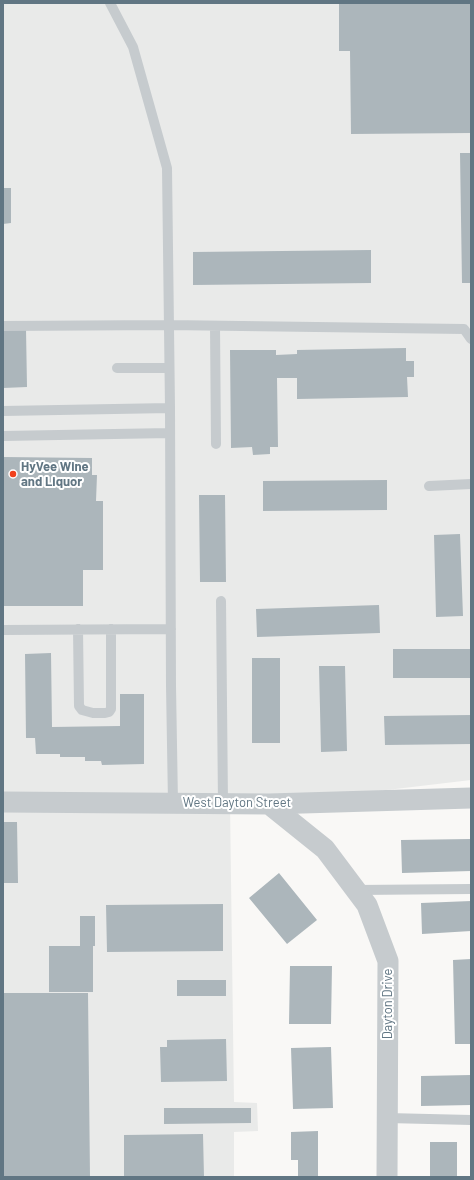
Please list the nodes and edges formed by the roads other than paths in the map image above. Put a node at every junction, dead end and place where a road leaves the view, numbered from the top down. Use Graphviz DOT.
graph roads {
  1 [pos="110,3"];
  2 [pos="168,325"];
  3 [pos="3,326"];
  4 [pos="215,326"];
  5 [pos="471,339"];
  6 [pos="117,368"];
  7 [pos="169,368"];
  8 [pos="170,408"];
  9 [pos="3,411"];
  10 [pos="170,433"];
  11 [pos="3,436"];
  12 [pos="216,444"];
  13 [pos="471,484"];
  14 [pos="429,486"];
  15 [pos="221,601"];
  16 [pos="78,629"];
  17 [pos="111,629"];
  18 [pos="172,629"];
  19 [pos="3,630"];
  20 [pos="471,798"];
  21 [pos="3,802"];
  22 [pos="173,803"];
  23 [pos="223,804"];
  24 [pos="269,804"];
  25 [pos="471,889"];
  26 [pos="356,890"];
  27 [pos="387,1118"];
  28 [pos="471,1120"];
  29 [pos="388,1177"];
  1 -- 2 [label="lane"];
  2 -- 3 [label="lane"];
  2 -- 4 [label="lane"];
  2 -- 7 [label="lane"];
  4 -- 5 [label="lane"];
  4 -- 12 [label="lane"];
  6 -- 7 [label="lane"];
  7 -- 8 [label="lane"];
  8 -- 9 [label="lane"];
  8 -- 10 [label="lane"];
  10 -- 11 [label="lane"];
  10 -- 18 [label="lane"];
  13 -- 14 [label="lane"];
  15 -- 23 [label="lane"];
  16 -- 17 [label="lane"];
  16 -- 17 [label="lane"];
  16 -- 19 [label="lane"];
  17 -- 18 [label="lane"];
  18 -- 22 [label="lane"];
  20 -- 24 [label="street, West Dayton Street"];
  21 -- 22 [label="street, West Dayton Street"];
  22 -- 23 [label="street, West Dayton Street"];
  23 -- 24 [label="street, West Dayton Street"];
  24 -- 26 [label="street, Dayton Drive"];
  25 -- 26 [label="lane"];
  26 -- 27 [label="street, Dayton Drive"];
  27 -- 28 [label="lane"];
  27 -- 29 [label="street, Dayton Drive"];
}
